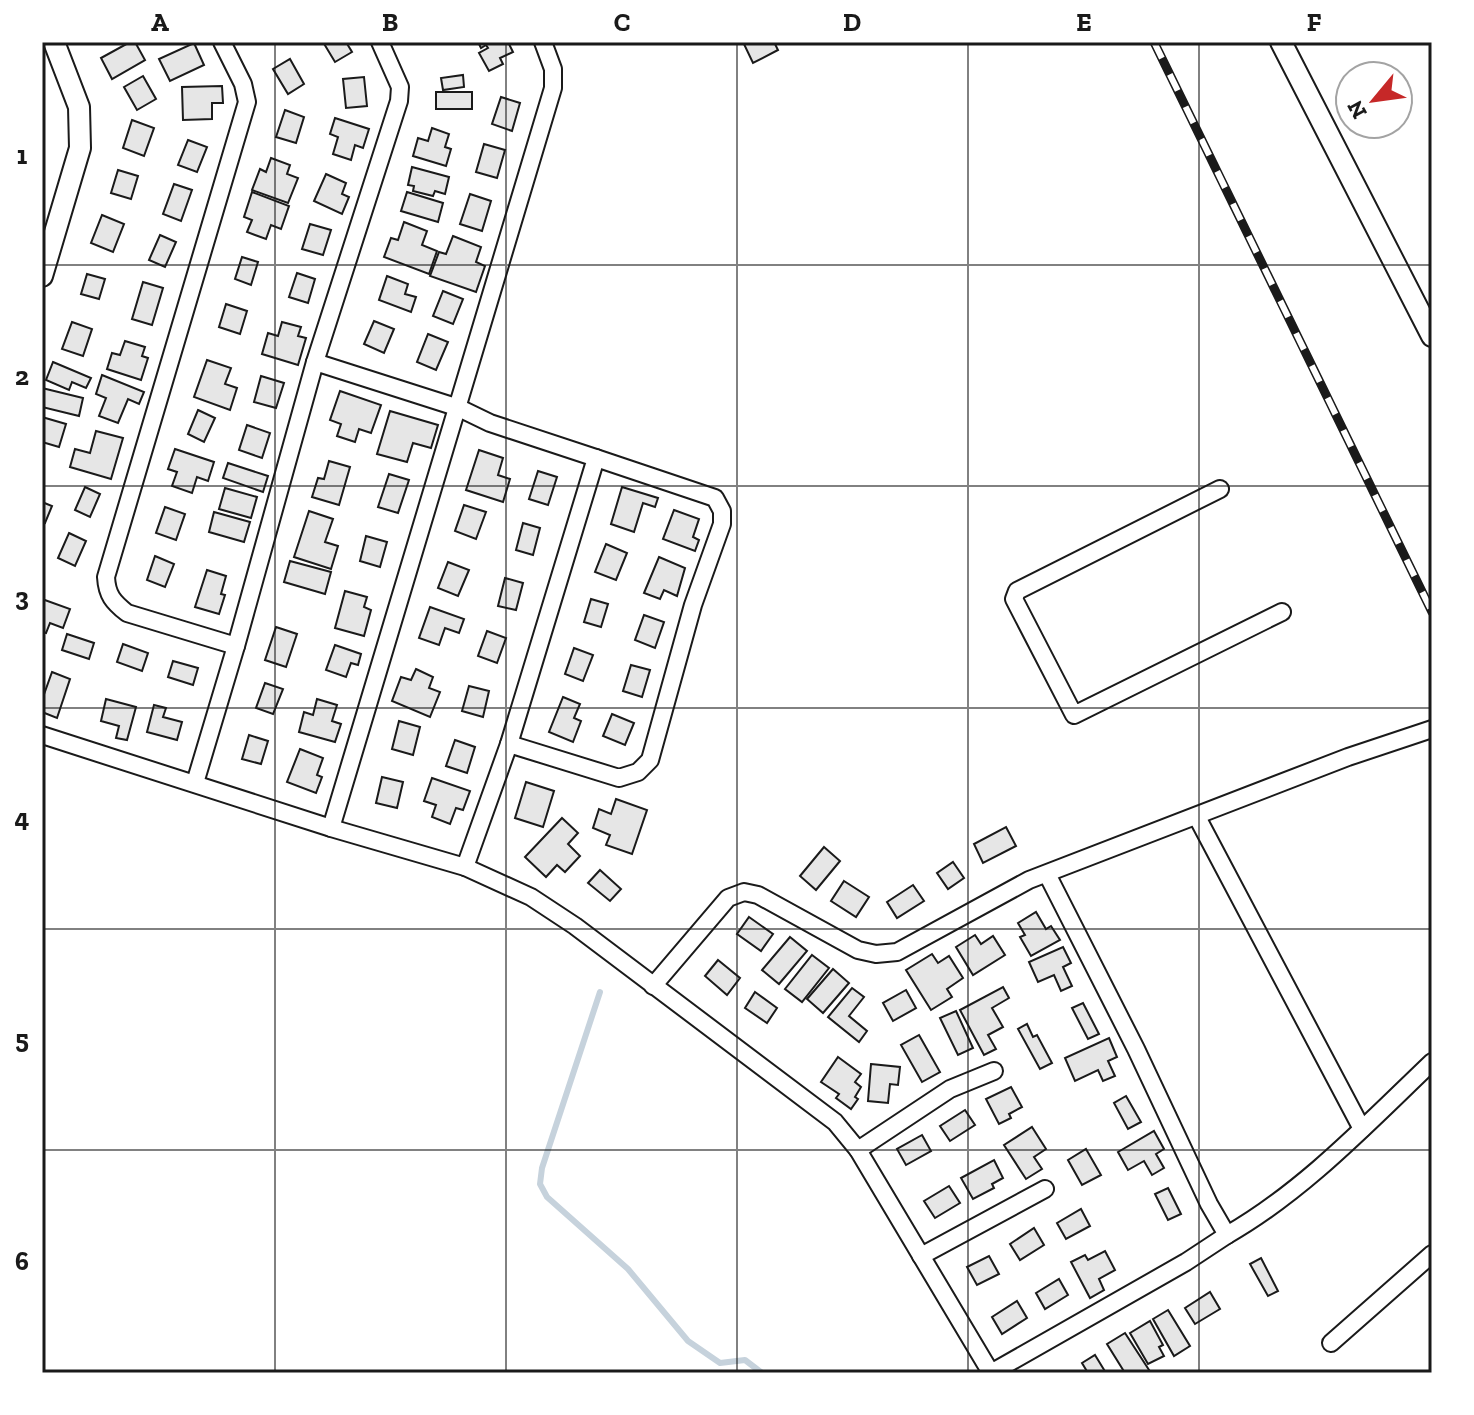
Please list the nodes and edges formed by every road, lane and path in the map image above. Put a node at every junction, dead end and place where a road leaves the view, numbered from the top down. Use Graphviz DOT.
graph roads {
  1 [pos="54,42"];
  2 [pos="222,42"];
  3 [pos="380,42"];
  4 [pos="543,42"];
  5 [pos="1281,42"];
  6 [pos="42,276"];
  7 [pos="1432,336"];
  8 [pos="315,362"];
  9 [pos="459,408"];
  10 [pos="596,458"];
  11 [pos="1220,489"];
  12 [pos="1282,612"];
  13 [pos="236,646"];
  14 [pos="1432,729"];
  15 [pos="42,735"];
  16 [pos="509,744"];
  17 [pos="195,783"];
  18 [pos="1197,817"];
  19 [pos="331,828"];
  20 [pos="465,867"];
  21 [pos="1047,874"];
  22 [pos="653,986"];
  23 [pos="1432,1062"];
  24 [pos="994,1071"];
  25 [pos="1362,1129"];
  26 [pos="858,1150"];
  27 [pos="1045,1189"];
  28 [pos="1227,1235"];
  29 [pos="1432,1254"];
  30 [pos="921,1256"];
  31 [pos="1331,1343"];
  1 -- 6 [label="street"];
  2 -- 13 [label="street"];
  3 -- 8 [label="street"];
  4 -- 9 [label="street"];
  5 -- 7 [label="street"];
  8 -- 9 [label="street"];
  8 -- 13 [label="street"];
  9 -- 10 [label="street"];
  9 -- 19 [label="street"];
  10 -- 16 [label="street"];
  10 -- 16 [label="street"];
  11 -- 12 [label="street"];
  13 -- 17 [label="street"];
  14 -- 18 [label="street"];
  15 -- 17 [label="street"];
  16 -- 20 [label="street"];
  17 -- 19 [label="street"];
  18 -- 21 [label="street"];
  18 -- 25 [label="street"];
  19 -- 20 [label="street"];
  20 -- 22 [label="street"];
  21 -- 22 [label="street"];
  21 -- 28 [label="street"];
  22 -- 26 [label="street"];
  23 -- 25 [label="street"];
  24 -- 26 [label="street"];
  25 -- 28 [label="street"];
  26 -- 30 [label="street"];
  27 -- 30 [label="street"];
  28 -- 30 [label="street"];
  29 -- 31 [label="street"];
}
